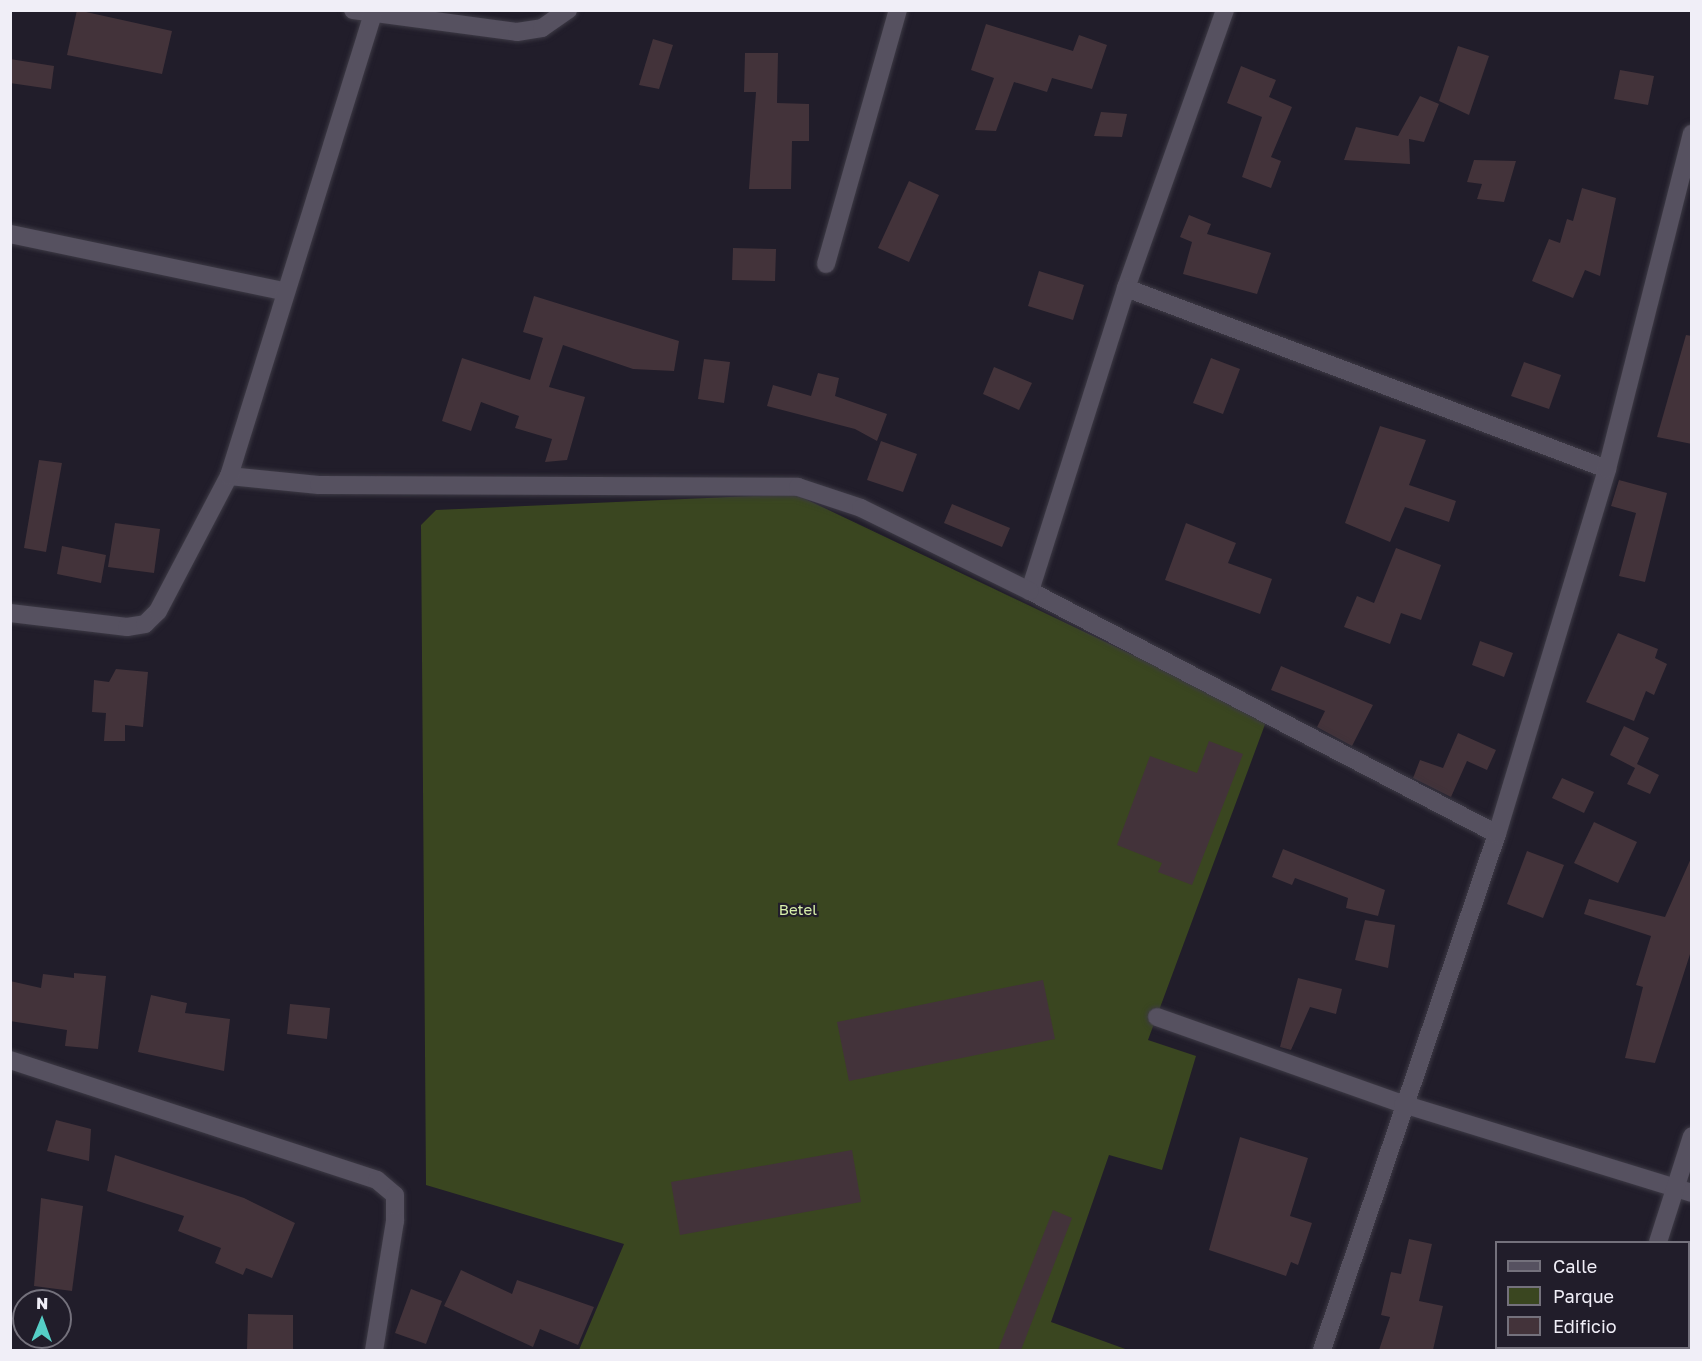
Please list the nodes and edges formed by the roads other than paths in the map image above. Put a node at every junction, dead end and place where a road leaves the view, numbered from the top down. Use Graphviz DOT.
graph roads {
  1 [pos="353,10"];
  2 [pos="568,10"];
  3 [pos="898,10"];
  4 [pos="1225,10"];
  5 [pos="373,15"];
  6 [pos="1692,134"];
  7 [pos="10,234"];
  8 [pos="826,264"];
  9 [pos="1126,288"];
  10 [pos="284,291"];
  11 [pos="1607,469"];
  12 [pos="230,476"];
  13 [pos="1029,591"];
  14 [pos="10,613"];
  15 [pos="1497,834"];
  16 [pos="1157,1017"];
  17 [pos="10,1060"];
  18 [pos="1403,1104"];
  19 [pos="1692,1136"];
  20 [pos="1683,1190"];
  21 [pos="1658,1241"];
  22 [pos="374,1350"];
  23 [pos="1322,1350"];
  1 -- 5 [label="street"];
  2 -- 5 [label="street"];
  3 -- 8 [label="street"];
  4 -- 9 [label="street"];
  5 -- 10 [label="street"];
  6 -- 11 [label="street"];
  7 -- 10 [label="street"];
  9 -- 11 [label="street"];
  9 -- 13 [label="street"];
  10 -- 12 [label="street"];
  11 -- 15 [label="street"];
  12 -- 13 [label="street"];
  12 -- 14 [label="street"];
  13 -- 15 [label="street"];
  15 -- 18 [label="street"];
  16 -- 18 [label="street"];
  17 -- 22 [label="street"];
  18 -- 20 [label="street"];
  18 -- 23 [label="street"];
  19 -- 20 [label="street"];
  20 -- 21 [label="street"];
}
